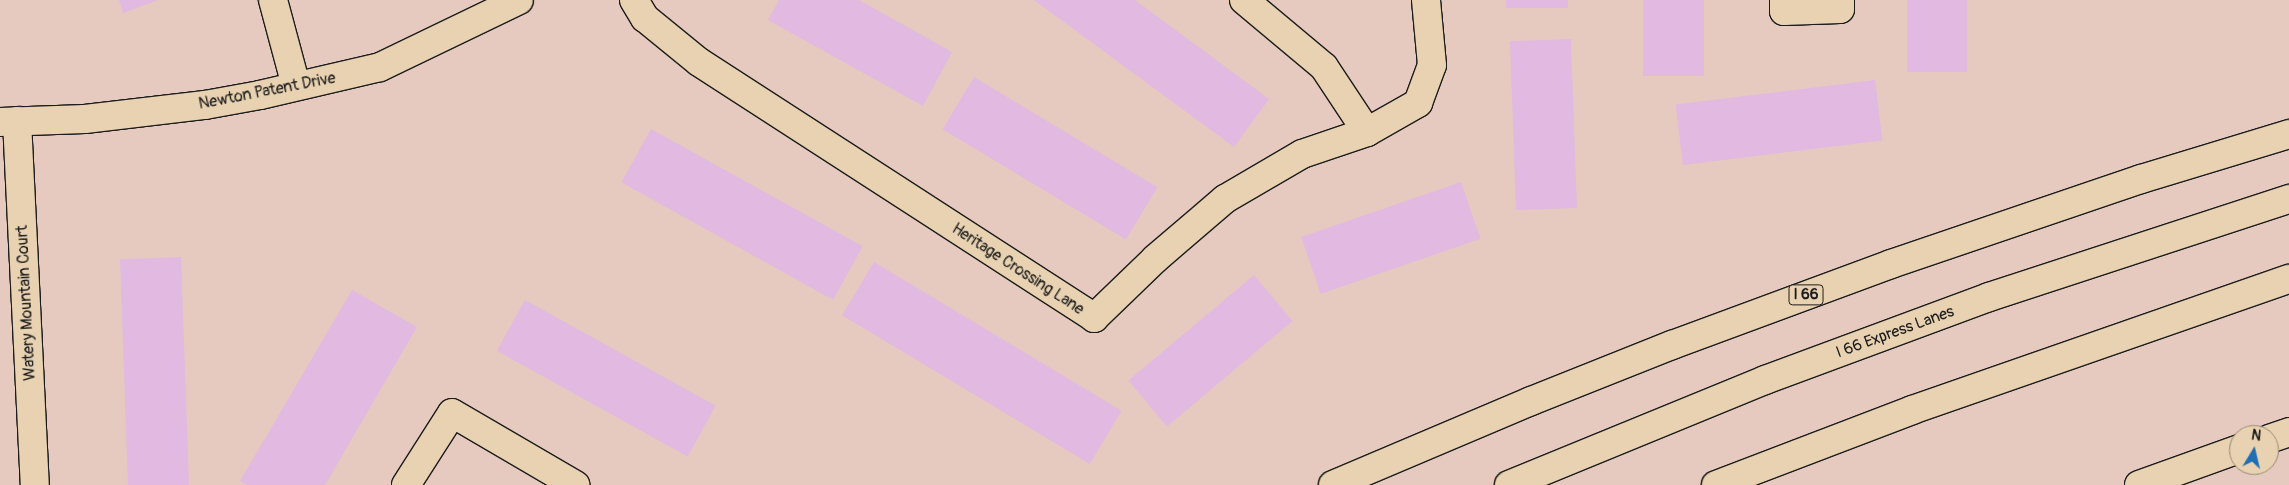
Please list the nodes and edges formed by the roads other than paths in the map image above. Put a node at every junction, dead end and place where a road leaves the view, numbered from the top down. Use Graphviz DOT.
graph roads {
  1 [pos="273,0"];
  2 [pos="519,0"];
  3 [pos="634,0"];
  4 [pos="1244,0"];
  5 [pos="1426,0"];
  6 [pos="1784,0"];
  7 [pos="1840,0"];
  8 [pos="296,86"];
  9 [pos="2289,121"];
  10 [pos="8,122"];
  11 [pos="1367,132"];
  12 [pos="2289,134"];
  13 [pos="2141,180"];
  14 [pos="2289,199"];
  15 [pos="2289,279"];
  16 [pos="2229,453"];
  17 [pos="35,485"];
  18 [pos="406,485"];
  19 [pos="575,485"];
  20 [pos="1333,485"];
  21 [pos="1509,485"];
  22 [pos="1716,485"];
  23 [pos="2139,485"];
  1 -- 8 [label="main road"];
  2 -- 8 [label="main road, Newton Patent Drive"];
  3 -- 11 [label="main road, Heritage Crossing Lane"];
  4 -- 11 [label="main road"];
  5 -- 11 [label="main road, Heritage Crossing Lane"];
  6 -- 7 [label="main road"];
  8 -- 10 [label="main road, Newton Patent Drive"];
  9 -- 13 [label="main road"];
  10 -- 17 [label="main road, Watery Mountain Court"];
  12 -- 13 [label="main road, I 66"];
  13 -- 20 [label="main road, I 66"];
  14 -- 21 [label="main road, I 66 Express Lanes"];
  15 -- 22 [label="main road"];
  16 -- 23 [label="main road"];
  18 -- 19 [label="main road"];
}
